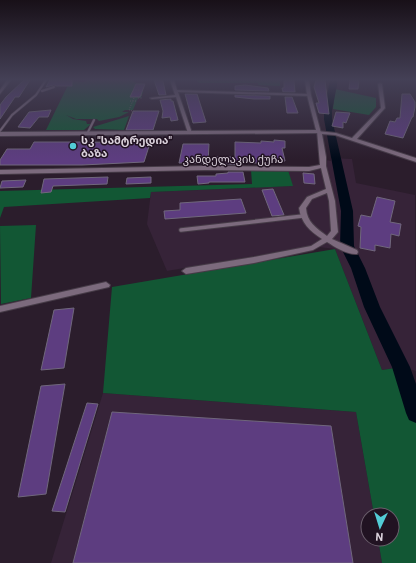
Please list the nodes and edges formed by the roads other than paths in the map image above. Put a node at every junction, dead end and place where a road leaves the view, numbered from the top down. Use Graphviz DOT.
graph roads {
  1 [pos="24,106"];
  2 [pos="181,106"];
  3 [pos="312,106"];
  4 [pos="383,106"];
  5 [pos="94,120"];
  6 [pos="0,131"];
  7 [pos="319,132"];
  8 [pos="190,133"];
  9 [pos="0,134"];
  10 [pos="87,134"];
  11 [pos="354,140"];
  12 [pos="416,160"];
  13 [pos="323,166"];
  14 [pos="0,172"];
  15 [pos="330,190"];
  16 [pos="303,216"];
  17 [pos="181,230"];
  18 [pos="327,239"];
  19 [pos="354,252"];
  20 [pos="186,271"];
  21 [pos="106,285"];
  22 [pos="0,309"];
  1 -- 6 [label="lane"];
  2 -- 8 [label="street"];
  3 -- 7 [label="street"];
  4 -- 11 [label="street"];
  5 -- 10 [label="lane"];
  7 -- 8 [label="street"];
  7 -- 11 [label="street"];
  7 -- 13 [label="street"];
  8 -- 10 [label="street"];
  9 -- 10 [label="street"];
  11 -- 12 [label="street"];
  13 -- 14 [label="street, კანდელაკის ქუჩა"];
  13 -- 15 [label="street"];
  15 -- 16 [label="street"];
  15 -- 18 [label="street"];
  16 -- 17 [label="lane"];
  16 -- 18 [label="street"];
  18 -- 19 [label="street"];
  18 -- 20 [label="street"];
  21 -- 22 [label="street"];
}
